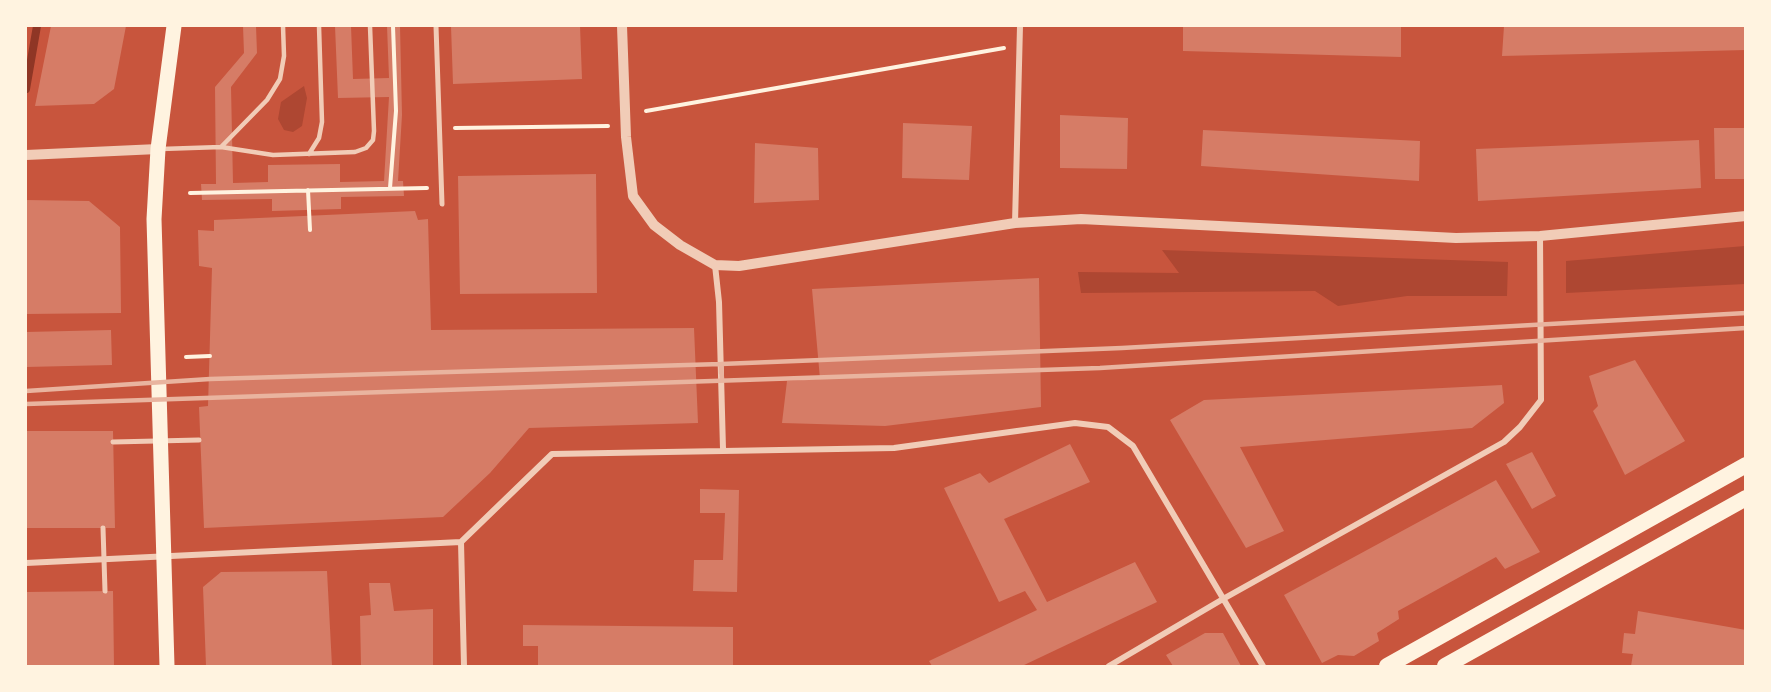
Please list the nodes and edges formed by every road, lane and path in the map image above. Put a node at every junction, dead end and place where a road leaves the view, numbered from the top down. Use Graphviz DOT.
graph roads {
  1 [pos="174,26"];
  2 [pos="283,26"];
  3 [pos="319,26"];
  4 [pos="370,26"];
  5 [pos="393,26"];
  6 [pos="436,26"];
  7 [pos="622,26"];
  8 [pos="1020,26"];
  9 [pos="1020,45"];
  10 [pos="646,111"];
  11 [pos="608,126"];
  12 [pos="439,128"];
  13 [pos="220,147"];
  14 [pos="158,149"];
  15 [pos="309,154"];
  16 [pos="26,155"];
  17 [pos="441,187"];
  18 [pos="390,189"];
  19 [pos="308,190"];
  20 [pos="190,193"];
  21 [pos="442,204"];
  22 [pos="1746,216"];
  23 [pos="1015,223"];
  24 [pos="310,230"];
  25 [pos="1540,236"];
  26 [pos="715,265"];
  27 [pos="210,356"];
  28 [pos="186,357"];
  29 [pos="199,440"];
  30 [pos="113,442"];
  31 [pos="723,449"];
  32 [pos="1746,465"];
  33 [pos="1746,498"];
  34 [pos="103,528"];
  35 [pos="461,542"];
  36 [pos="165,557"];
  37 [pos="26,563"];
  38 [pos="105,591"];
  39 [pos="1223,599"];
  40 [pos="167,666"];
  41 [pos="464,666"];
  42 [pos="1109,666"];
  43 [pos="1263,666"];
  44 [pos="1387,666"];
  45 [pos="1445,666"];
  1 -- 14 [label="main road"];
  2 -- 13 [label="lane"];
  3 -- 15 [label="lane"];
  4 -- 15 [label="lane"];
  5 -- 18 [label="path"];
  6 -- 12 [label="street"];
  7 -- 26 [label="street"];
  8 -- 9 [label="street"];
  9 -- 10 [label="path"];
  9 -- 23 [label="street"];
  11 -- 12 [label="path"];
  12 -- 17 [label="street"];
  13 -- 14 [label="lane"];
  13 -- 15 [label="lane"];
  14 -- 16 [label="street"];
  14 -- 36 [label="main road"];
  17 -- 18 [label="path"];
  17 -- 21 [label="street"];
  18 -- 19 [label="path"];
  19 -- 20 [label="path"];
  19 -- 24 [label="path"];
  22 -- 25 [label="street"];
  23 -- 25 [label="street"];
  23 -- 26 [label="street"];
  25 -- 39 [label="street"];
  26 -- 31 [label="street"];
  27 -- 28 [label="path"];
  29 -- 30 [label="street"];
  31 -- 35 [label="street"];
  31 -- 39 [label="street"];
  32 -- 44 [label="highway"];
  33 -- 45 [label="highway"];
  34 -- 38 [label="street"];
  35 -- 36 [label="street"];
  35 -- 41 [label="street"];
  36 -- 37 [label="street"];
  36 -- 40 [label="main road"];
  39 -- 42 [label="street"];
  39 -- 43 [label="street"];
}
